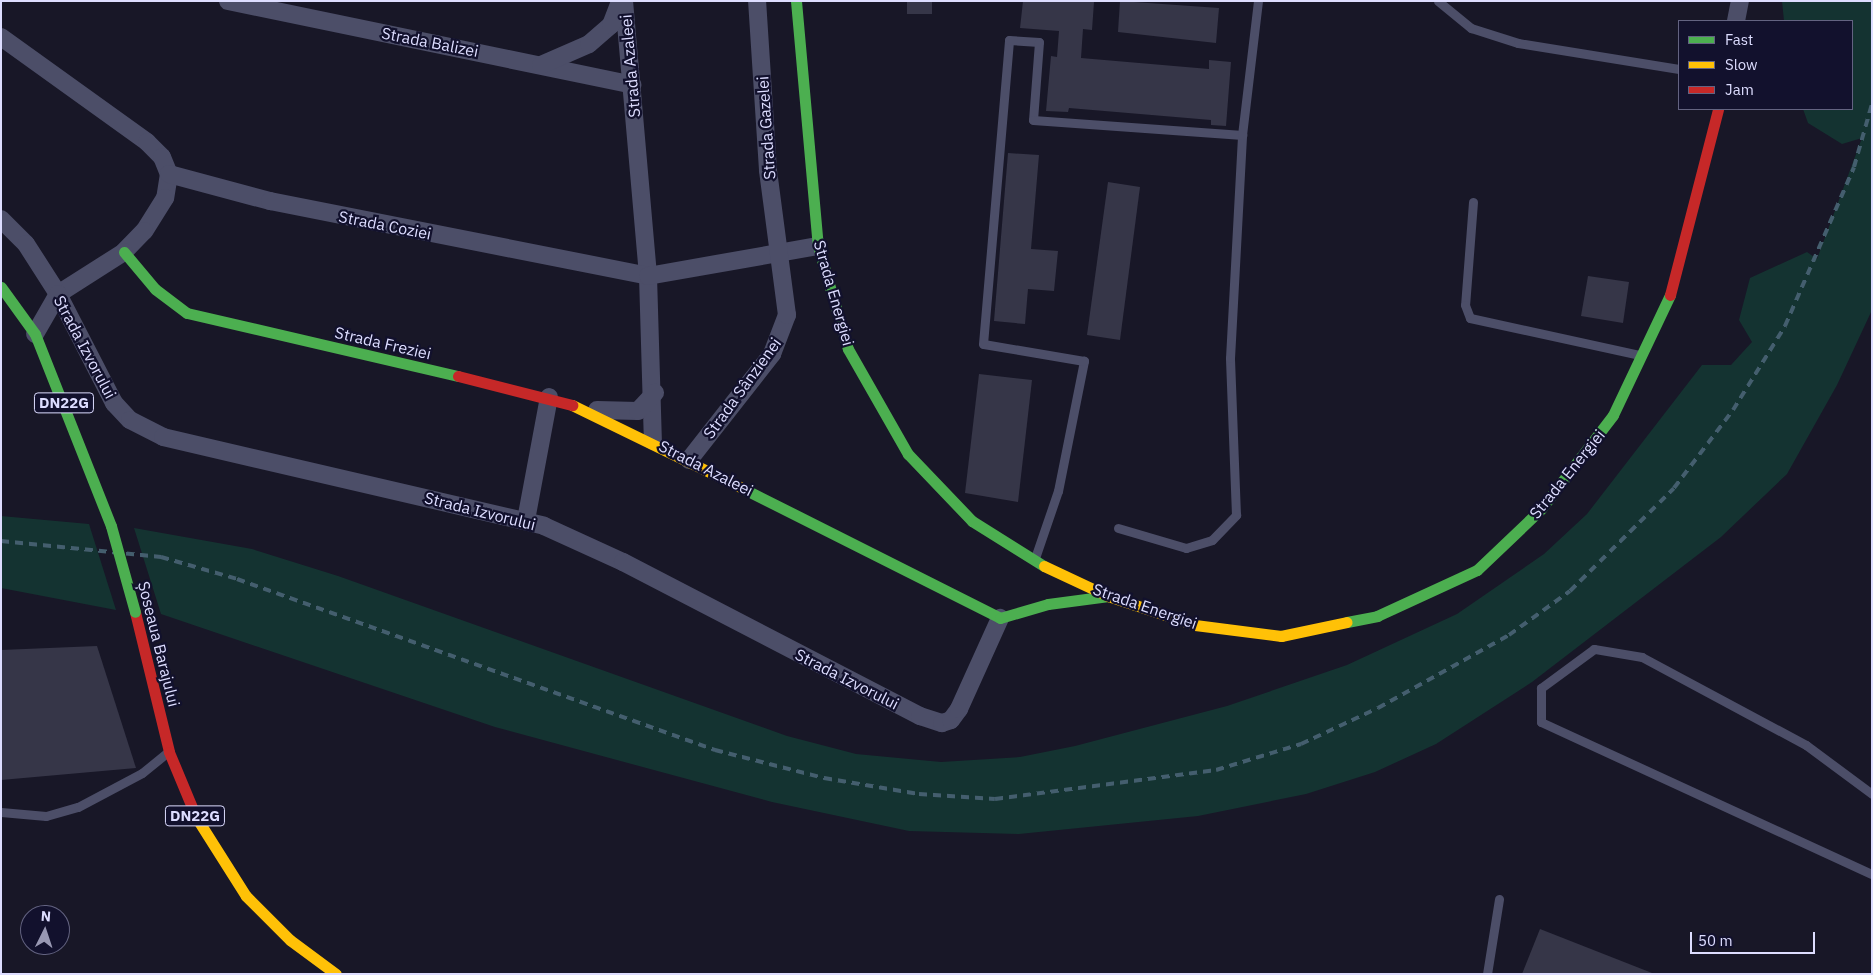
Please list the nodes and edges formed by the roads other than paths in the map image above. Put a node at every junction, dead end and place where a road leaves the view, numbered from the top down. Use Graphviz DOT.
graph roads {
  1 [pos="228,1"];
  2 [pos="620,1"];
  3 [pos="624,1"];
  4 [pos="757,1"];
  5 [pos="796,1"];
  6 [pos="1258,1"];
  7 [pos="1438,1"];
  8 [pos="1740,1"];
  9 [pos="285,7"];
  10 [pos="1736,20"];
  11 [pos="1,37"];
  12 [pos="541,65"];
  13 [pos="1678,69"];
  14 [pos="632,86"];
  15 [pos="1718,110"];
  16 [pos="1242,135"];
  17 [pos="169,174"];
  18 [pos="1473,202"];
  19 [pos="1,219"];
  20 [pos="818,246"];
  21 [pos="124,252"];
  22 [pos="778,254"];
  23 [pos="648,276"];
  24 [pos="1,287"];
  25 [pos="58,294"];
  26 [pos="35,334"];
  27 [pos="1642,355"];
  28 [pos="655,393"];
  29 [pos="549,397"];
  30 [pos="583,408"];
  31 [pos="653,441"];
  32 [pos="689,460"];
  33 [pos="526,520"];
  34 [pos="1118,528"];
  35 [pos="1034,561"];
  36 [pos="1108,596"];
  37 [pos="1000,618"];
  38 [pos="169,752"];
  39 [pos="1872,794"];
  40 [pos="1,812"];
  41 [pos="1872,874"];
  42 [pos="1499,899"];
  43 [pos="336,974"];
  44 [pos="1486,974"];
  1 -- 9 [label="street, Strada Balizei"];
  2 -- 12 [label="street, Strada Azaleei"];
  3 -- 14 [label="street, Strada Azaleei"];
  4 -- 22 [label="street, Strada Gazelei"];
  5 -- 20 [label="main road, Strada Energiei"];
  6 -- 16 [label="lane"];
  7 -- 13 [label="lane"];
  8 -- 10 [label="street"];
  9 -- 12 [label="street, Strada Balizei"];
  11 -- 17 [label="street"];
  12 -- 14 [label="street, Strada Balizei"];
  14 -- 23 [label="street, Strada Azaleei"];
  15 -- 27 [label="main road, Strada Energiei"];
  16 -- 34 [label="lane"];
  16 -- 35 [label="lane"];
  17 -- 21 [label="street"];
  17 -- 23 [label="street, Strada Coziei"];
  18 -- 27 [label="lane"];
  19 -- 25 [label="street, Strada Izvorului"];
  20 -- 22 [label="street, Strada Coziei"];
  20 -- 35 [label="main road, Strada Energiei"];
  21 -- 25 [label="street"];
  21 -- 29 [label="main road, Strada Freziei"];
  22 -- 23 [label="street, Strada Coziei"];
  22 -- 32 [label="street, Strada Sânzienei"];
  23 -- 28 [label="street, Strada Azaleei"];
  24 -- 26 [label="main road, Șoseaua Barajului / DN22G"];
  25 -- 26 [label="street"];
  25 -- 33 [label="street, Strada Izvorului"];
  26 -- 38 [label="main road, Șoseaua Barajului / DN22G, bridge"];
  27 -- 36 [label="main road, Strada Energiei"];
  28 -- 30 [label="street"];
  28 -- 31 [label="street, Strada Azaleei"];
  29 -- 30 [label="main road, Strada Freziei"];
  29 -- 33 [label="street"];
  30 -- 31 [label="main road, Strada Freziei"];
  31 -- 32 [label="main road, Strada Azaleei"];
  32 -- 37 [label="main road, Strada Azaleei"];
  33 -- 37 [label="street, Strada Izvorului"];
  35 -- 36 [label="main road, Strada Energiei"];
  36 -- 37 [label="main road"];
  38 -- 40 [label="lane"];
  38 -- 43 [label="main road, Șoseaua Barajului / DN22G"];
  39 -- 41 [label="lane"];
  42 -- 44 [label="lane"];
}
